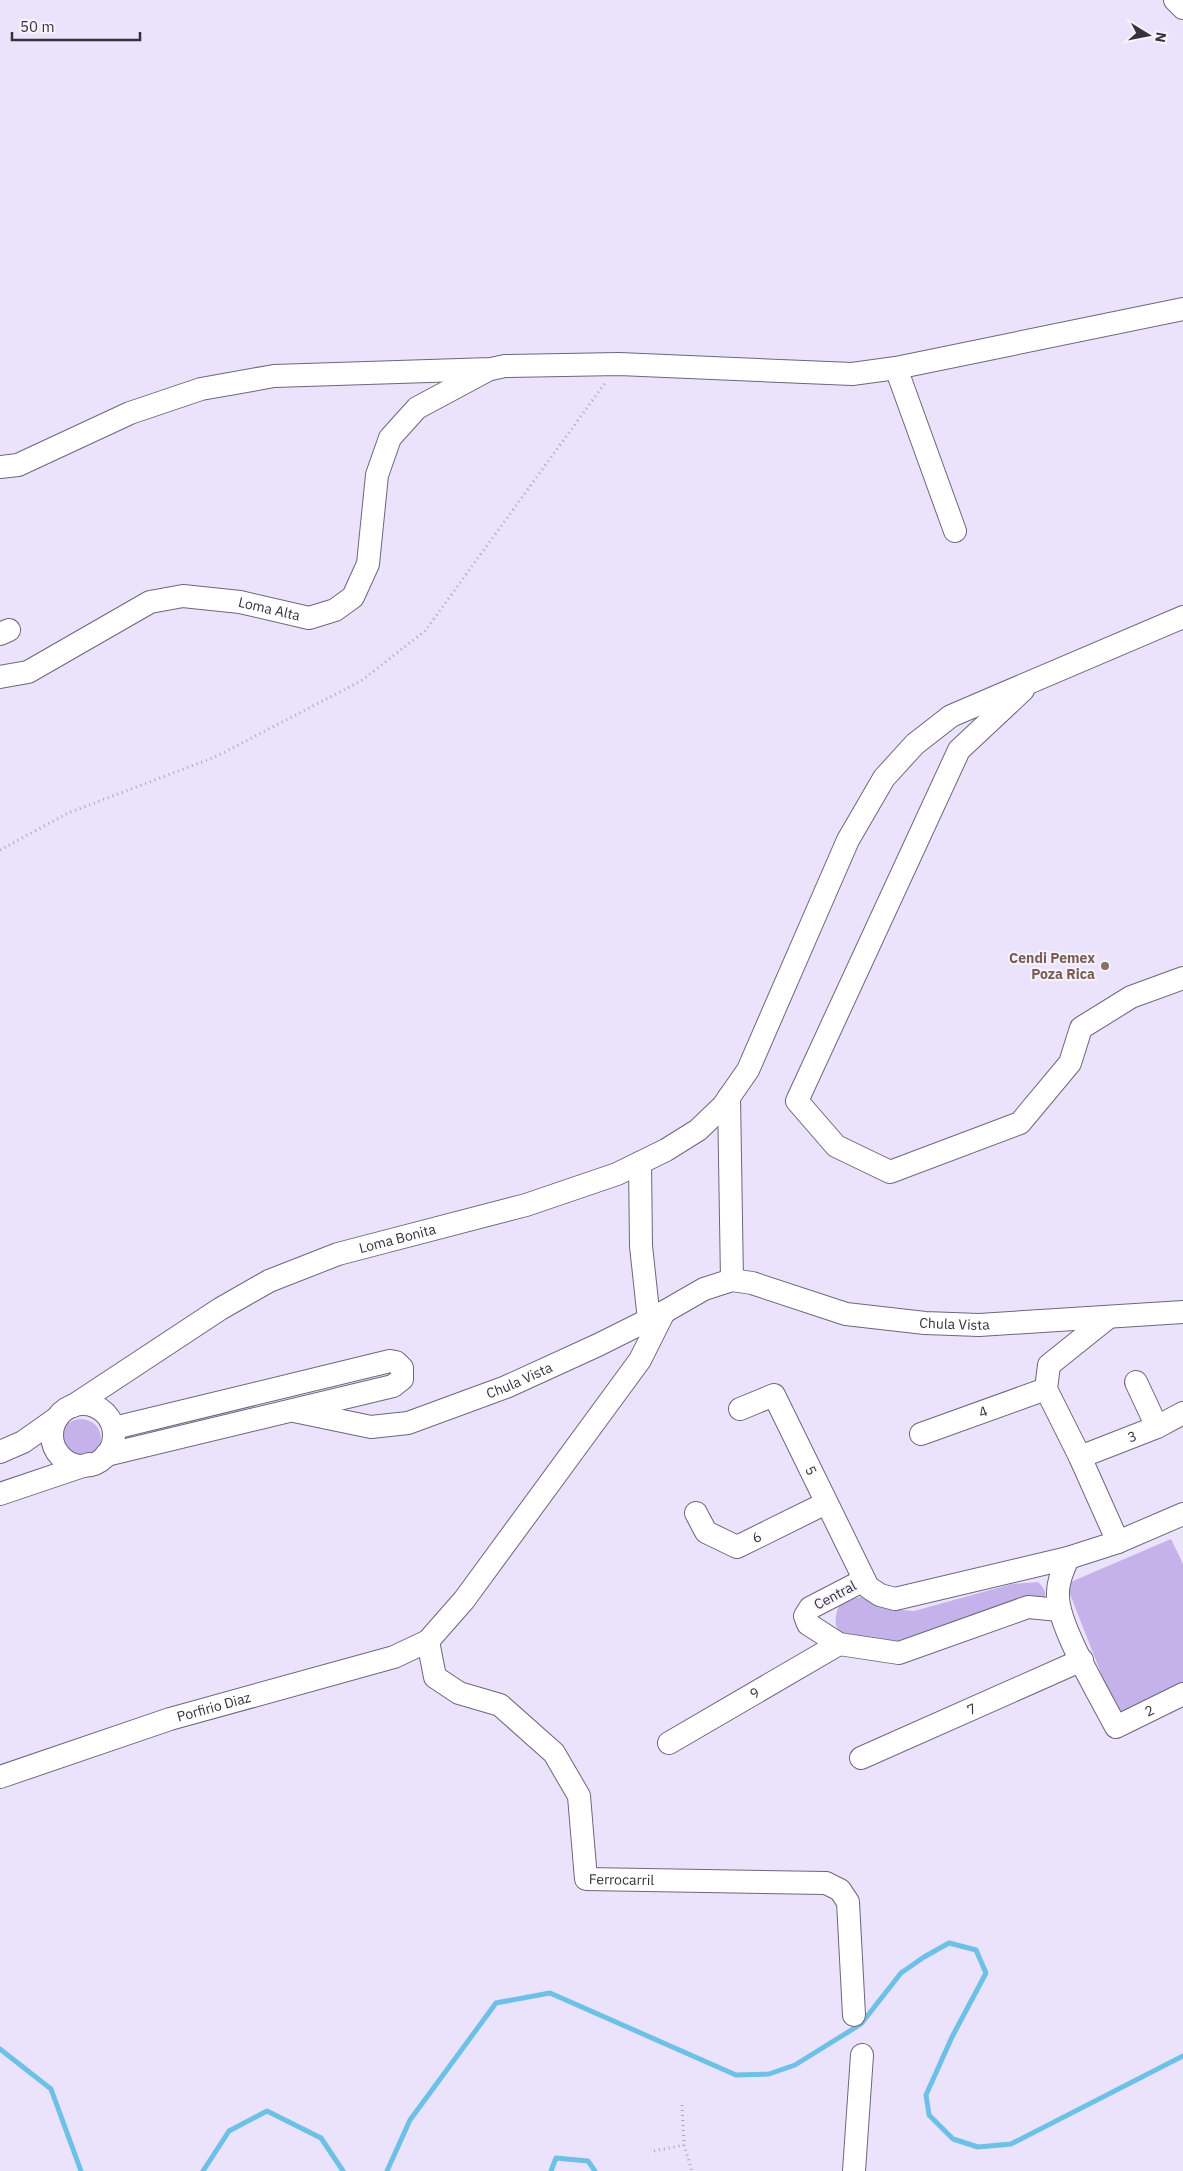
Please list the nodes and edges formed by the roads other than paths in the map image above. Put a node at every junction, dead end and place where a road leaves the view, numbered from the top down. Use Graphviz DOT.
graph roads {
  1 [pos="1175,0"];
  2 [pos="1183,8"];
  3 [pos="1183,310"];
  4 [pos="896,368"];
  5 [pos="491,369"];
  6 [pos="0,467"];
  7 [pos="955,532"];
  8 [pos="1183,617"];
  9 [pos="0,677"];
  10 [pos="1031,682"];
  11 [pos="1183,978"];
  12 [pos="729,1097"];
  13 [pos="640,1163"];
  14 [pos="732,1280"];
  15 [pos="1183,1312"];
  16 [pos="656,1316"];
  17 [pos="1109,1317"];
  18 [pos="1136,1382"];
  19 [pos="1046,1389"];
  20 [pos="740,1408"];
  21 [pos="294,1411"];
  22 [pos="65,1412"];
  23 [pos="1183,1414"];
  24 [pos="1157,1427"];
  25 [pos="114,1428"];
  26 [pos="921,1434"];
  27 [pos="0,1452"];
  28 [pos="1080,1457"];
  29 [pos="98,1460"];
  30 [pos="0,1494"];
  31 [pos="826,1503"];
  32 [pos="696,1513"];
  33 [pos="1183,1514"];
  34 [pos="1118,1542"];
  35 [pos="1068,1558"];
  36 [pos="864,1580"];
  37 [pos="1059,1610"];
  38 [pos="428,1642"];
  39 [pos="839,1644"];
  40 [pos="1082,1660"];
  41 [pos="1183,1694"];
  42 [pos="669,1743"];
  43 [pos="861,1758"];
  44 [pos="0,1777"];
  45 [pos="854,2015"];
  46 [pos="862,2055"];
  47 [pos="854,2171"];
  1 -- 2 [label="street"];
  3 -- 4 [label="street, Loma Alta"];
  4 -- 5 [label="street, Loma Alta"];
  4 -- 7 [label="street"];
  5 -- 6 [label="street, Loma Alta"];
  5 -- 9 [label="street, Loma Alta"];
  8 -- 10 [label="street, Loma Bonita"];
  10 -- 11 [label="street"];
  10 -- 12 [label="street, Loma Bonita"];
  12 -- 13 [label="street, Loma Bonita"];
  12 -- 14 [label="street"];
  13 -- 16 [label="street"];
  13 -- 22 [label="street, Loma Bonita"];
  14 -- 16 [label="street, Chula Vista"];
  14 -- 17 [label="street, Chula Vista"];
  15 -- 17 [label="street, Chula Vista"];
  16 -- 21 [label="street, Chula Vista"];
  16 -- 38 [label="street"];
  17 -- 19 [label="street"];
  18 -- 24 [label="street"];
  19 -- 26 [label="street, 4"];
  19 -- 28 [label="street"];
  20 -- 31 [label="street, 5"];
  21 -- 25 [label="street"];
  21 -- 29 [label="street"];
  22 -- 25 [label="street"];
  22 -- 27 [label="street, Loma Bonita"];
  22 -- 29 [label="street"];
  23 -- 24 [label="street, 3"];
  24 -- 28 [label="street, 3"];
  25 -- 29 [label="street"];
  28 -- 34 [label="street"];
  29 -- 30 [label="street"];
  31 -- 32 [label="street, 6"];
  31 -- 36 [label="street, 5"];
  33 -- 34 [label="street, Central"];
  34 -- 35 [label="street, Central"];
  35 -- 36 [label="street, Central"];
  35 -- 37 [label="street"];
  36 -- 39 [label="street, Central"];
  37 -- 39 [label="street, Central"];
  37 -- 40 [label="street"];
  38 -- 44 [label="street, Porfirio Diaz"];
  38 -- 45 [label="street, Ferrocarril"];
  39 -- 42 [label="street, 9"];
  40 -- 41 [label="street, 2"];
  40 -- 43 [label="street, 7"];
  46 -- 47 [label="street"];
}
